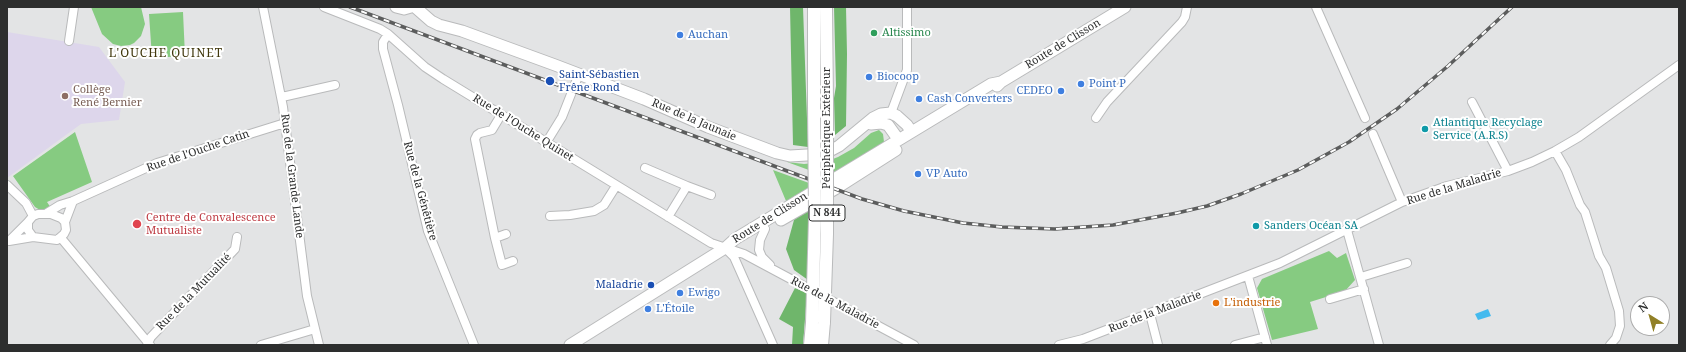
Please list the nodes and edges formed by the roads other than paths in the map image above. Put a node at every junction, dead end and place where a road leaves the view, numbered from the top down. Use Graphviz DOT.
graph roads {
  1 [pos="74,7"];
  2 [pos="263,7"];
  3 [pos="324,7"];
  4 [pos="396,7"];
  5 [pos="412,7"];
  6 [pos="415,7"];
  7 [pos="814,7"];
  8 [pos="826,7"];
  9 [pos="907,7"];
  10 [pos="1125,7"];
  11 [pos="1186,7"];
  12 [pos="1316,7"];
  13 [pos="388,34"];
  14 [pos="68,41"];
  15 [pos="1679,65"];
  16 [pos="579,74"];
  17 [pos="334,85"];
  18 [pos="282,97"];
  19 [pos="1472,102"];
  20 [pos="891,113"];
  21 [pos="501,115"];
  22 [pos="1096,118"];
  23 [pos="1365,118"];
  24 [pos="285,123"];
  25 [pos="866,126"];
  26 [pos="1373,134"];
  27 [pos="908,137"];
  28 [pos="546,143"];
  29 [pos="1555,151"];
  30 [pos="645,168"];
  31 [pos="1508,171"];
  32 [pos="7,185"];
  33 [pos="616,186"];
  34 [pos="687,186"];
  35 [pos="711,195"];
  36 [pos="73,201"];
  37 [pos="1402,202"];
  38 [pos="47,213"];
  39 [pos="550,216"];
  40 [pos="668,217"];
  41 [pos="30,219"];
  42 [pos="65,222"];
  43 [pos="765,229"];
  44 [pos="1347,230"];
  45 [pos="506,234"];
  46 [pos="33,237"];
  47 [pos="237,237"];
  48 [pos="61,238"];
  49 [pos="495,238"];
  50 [pos="8,242"];
  51 [pos="725,248"];
  52 [pos="513,261"];
  53 [pos="1407,263"];
  54 [pos="778,272"];
  55 [pos="1248,276"];
  56 [pos="1361,277"];
  57 [pos="1364,289"];
  58 [pos="1330,298"];
  59 [pos="1150,314"];
  60 [pos="818,323"];
  61 [pos="315,329"];
  62 [pos="1265,337"];
  63 [pos="148,344"];
  64 [pos="261,345"];
  65 [pos="319,345"];
  66 [pos="474,345"];
  67 [pos="570,345"];
  68 [pos="773,345"];
  69 [pos="810,345"];
  70 [pos="822,345"];
  71 [pos="914,345"];
  72 [pos="1059,345"];
  73 [pos="1158,345"];
  74 [pos="1235,345"];
  75 [pos="1267,345"];
  76 [pos="1379,345"];
  77 [pos="1610,345"];
  1 -- 14 [label="street"];
  2 -- 18 [label="street, Rue de la Grande Lande"];
  3 -- 13 [label="street, Rue de l'Ouche Quinet"];
  4 -- 5 [label="main road"];
  6 -- 16 [label="main road, Rue de la Jaunaie"];
  7 -- 60 [label="highway, N 844, bridge"];
  8 -- 60 [label="highway, Périphérique Extérieur / N 844, bridge"];
  9 -- 20 [label="street"];
  10 -- 27 [label="main road, Route de Clisson"];
  11 -- 22 [label="street"];
  12 -- 23 [label="street"];
  13 -- 21 [label="street, Rue de l'Ouche Quinet"];
  13 -- 66 [label="street, Rue de la Génêtière"];
  15 -- 29 [label="street, Rue de la Maladrie"];
  16 -- 25 [label="main road, Rue de la Jaunaie"];
  16 -- 28 [label="street"];
  17 -- 18 [label="street"];
  18 -- 24 [label="street, Rue de la Grande Lande"];
  19 -- 31 [label="street"];
  20 -- 25 [label="main road, Rue de la Jaunaie"];
  20 -- 27 [label="main road"];
  21 -- 28 [label="street, Rue de l'Ouche Quinet"];
  21 -- 49 [label="street"];
  24 -- 36 [label="street, Rue de l'Ouche Catin"];
  24 -- 61 [label="street, Rue de la Grande Lande"];
  25 -- 27 [label="main road"];
  26 -- 37 [label="street"];
  27 -- 43 [label="main road, Route de Clisson"];
  27 -- 51 [label="main road, Route de Clisson"];
  28 -- 33 [label="street, Rue de l'Ouche Quinet"];
  29 -- 31 [label="street, Rue de la Maladrie"];
  29 -- 77 [label="street"];
  30 -- 34 [label="street"];
  31 -- 37 [label="street, Rue de la Maladrie"];
  32 -- 41 [label="street"];
  33 -- 39 [label="street"];
  33 -- 40 [label="street, Rue de l'Ouche Quinet"];
  34 -- 35 [label="street"];
  34 -- 40 [label="street"];
  36 -- 38 [label="street, Rue de l'Ouche Catin"];
  36 -- 42 [label="street"];
  37 -- 44 [label="street, Rue de la Maladrie"];
  38 -- 41 [label="street"];
  38 -- 42 [label="street"];
  40 -- 51 [label="street, Rue de l'Ouche Quinet"];
  41 -- 46 [label="street"];
  41 -- 50 [label="street"];
  42 -- 48 [label="street"];
  43 -- 51 [label="main road, Route de Clisson"];
  43 -- 54 [label="street, Rue de la Maladrie"];
  44 -- 55 [label="street, Rue de la Maladrie"];
  44 -- 56 [label="street"];
  45 -- 49 [label="street"];
  46 -- 48 [label="street"];
  46 -- 50 [label="street"];
  47 -- 63 [label="street, Rue de la Mutualité"];
  48 -- 63 [label="street"];
  49 -- 52 [label="street"];
  51 -- 54 [label="street, Rue de la Maladrie"];
  51 -- 67 [label="main road, Route de Clisson"];
  51 -- 68 [label="street"];
  53 -- 56 [label="street"];
  54 -- 71 [label="street, Rue de la Maladrie"];
  55 -- 59 [label="street, Rue de la Maladrie"];
  55 -- 62 [label="street"];
  56 -- 57 [label="street"];
  57 -- 58 [label="street"];
  57 -- 76 [label="street"];
  59 -- 72 [label="street, Rue de la Maladrie"];
  59 -- 73 [label="street"];
  60 -- 69 [label="highway, N 844"];
  60 -- 70 [label="highway, Périphérique Extérieur / N 844"];
  61 -- 64 [label="street"];
  61 -- 65 [label="street, Rue de la Grande Lande"];
  62 -- 74 [label="street"];
  62 -- 75 [label="street"];
}
